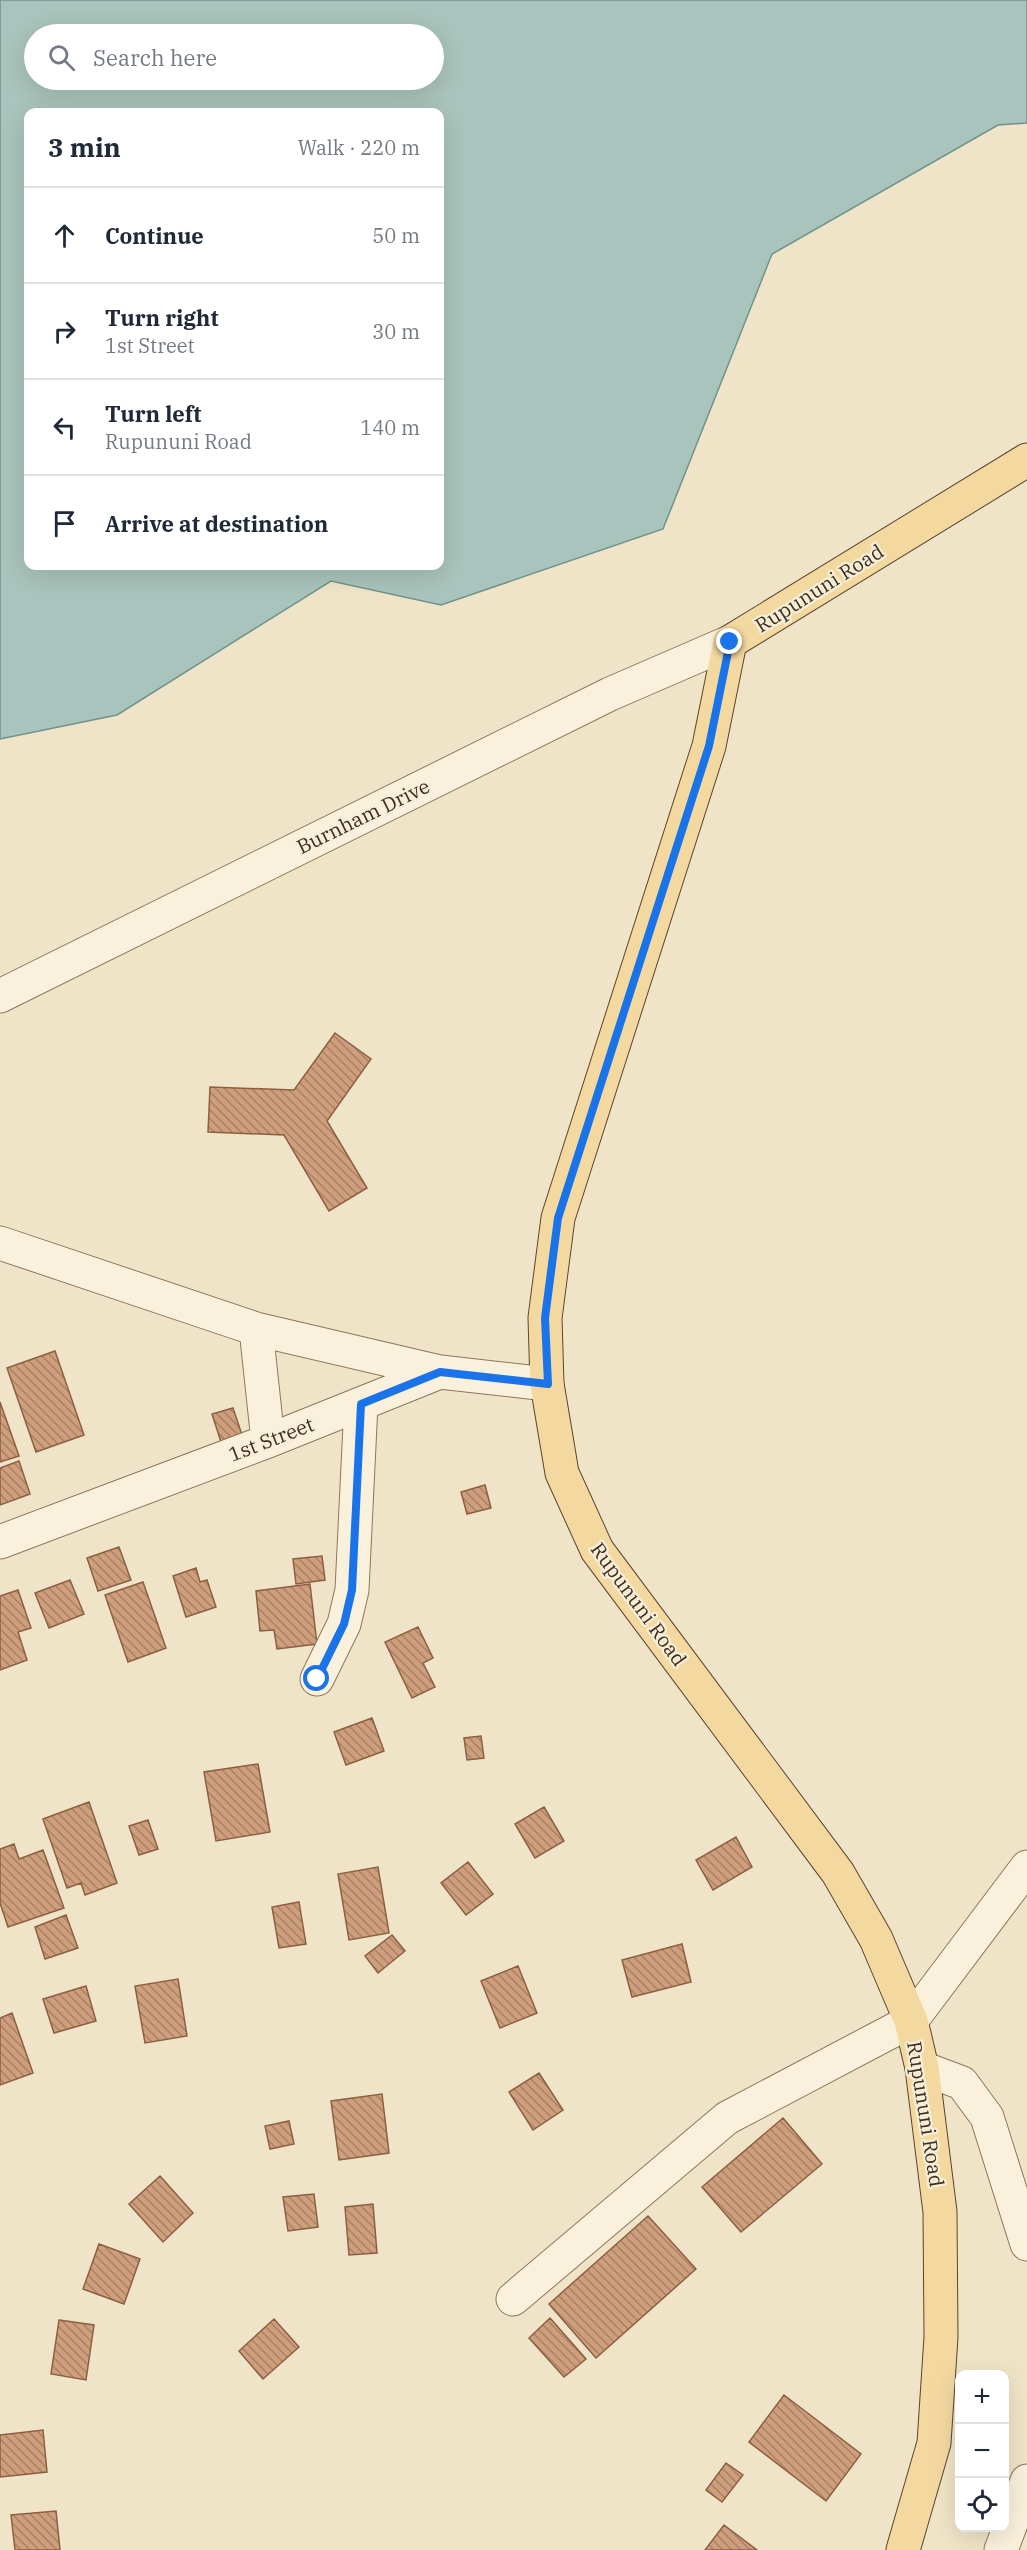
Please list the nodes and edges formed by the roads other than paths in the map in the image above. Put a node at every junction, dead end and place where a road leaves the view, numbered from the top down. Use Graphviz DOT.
graph roads {
  1 [pos="1027,460"];
  2 [pos="730,642"];
  3 [pos="0,996"];
  4 [pos="0,1243"];
  5 [pos="256,1329"];
  6 [pos="440,1372"];
  7 [pos="548,1384"];
  8 [pos="361,1404"];
  9 [pos="268,1441"];
  10 [pos="0,1542"];
  11 [pos="317,1679"];
  12 [pos="1027,1867"];
  13 [pos="911,2021"];
  14 [pos="922,2068"];
  15 [pos="1027,2244"];
  16 [pos="513,2299"];
  17 [pos="1025,2496"];
  18 [pos="903,2550"];
  19 [pos="1001,2550"];
  1 -- 2 [label="main road, Rupununi Road"];
  2 -- 3 [label="street, Burnham Drive"];
  2 -- 7 [label="main road, Rupununi Road"];
  4 -- 5 [label="street"];
  5 -- 6 [label="street"];
  5 -- 9 [label="street"];
  6 -- 7 [label="street, 1st Street"];
  6 -- 8 [label="street, 1st Street"];
  7 -- 13 [label="main road, Rupununi Road"];
  8 -- 9 [label="street, 1st Street"];
  8 -- 11 [label="street"];
  9 -- 10 [label="street, 1st Street"];
  12 -- 13 [label="street"];
  13 -- 14 [label="main road, Rupununi Road"];
  13 -- 16 [label="street"];
  14 -- 15 [label="street"];
  14 -- 18 [label="main road, Rupununi Road"];
  17 -- 19 [label="street"];
}
